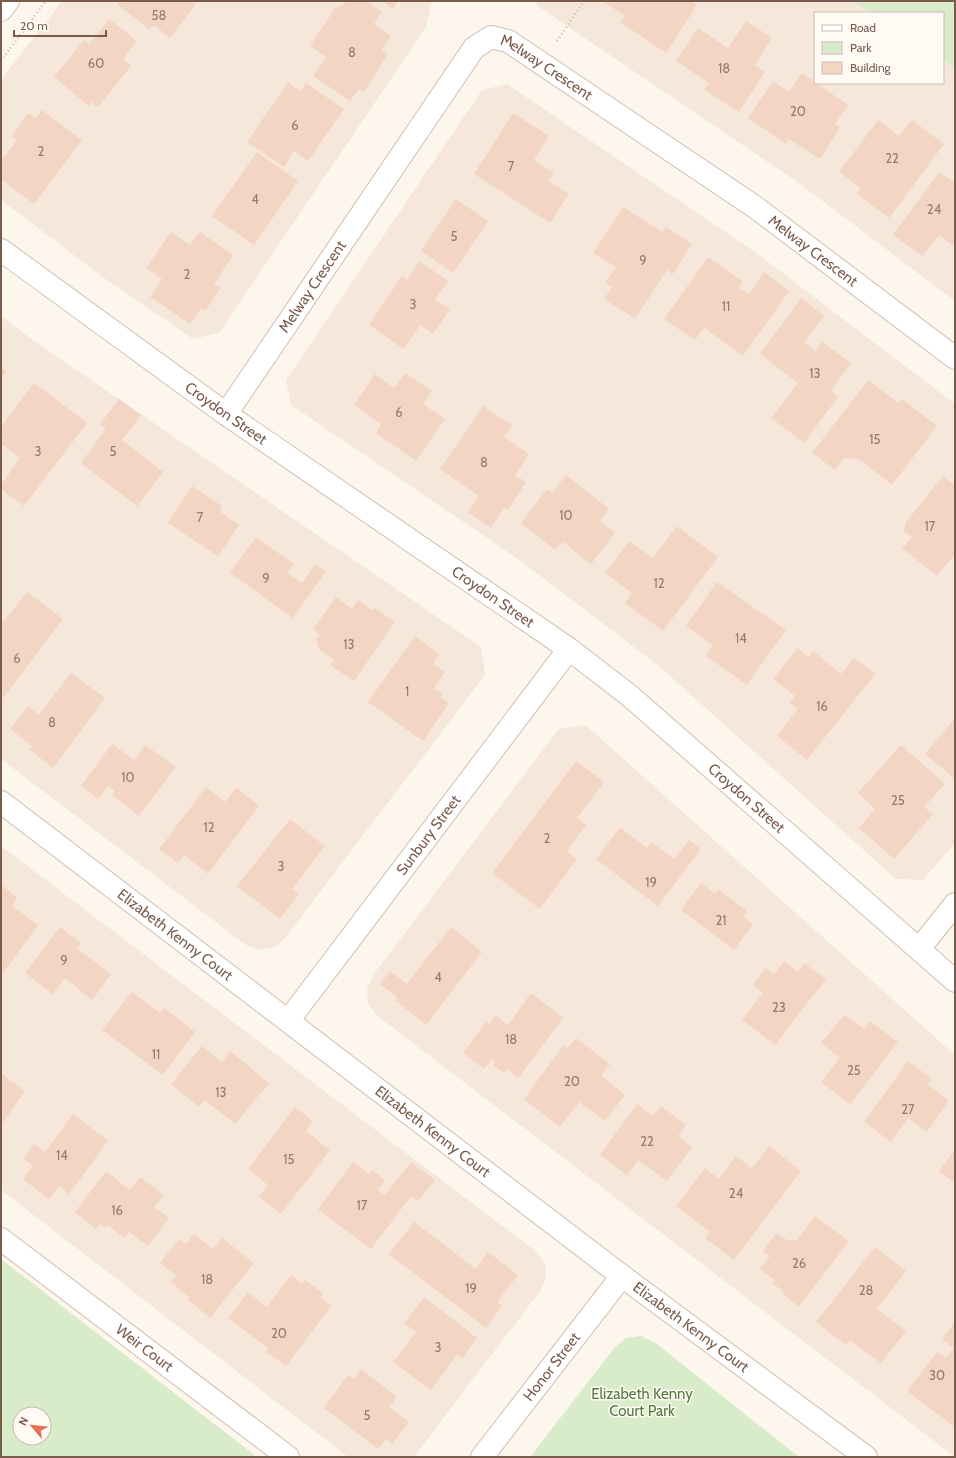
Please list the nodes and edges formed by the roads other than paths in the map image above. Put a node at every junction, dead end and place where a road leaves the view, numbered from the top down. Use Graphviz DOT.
graph roads {
  1 [pos="8,1"];
  2 [pos="1,10"];
  3 [pos="1,250"];
  4 [pos="955,358"];
  5 [pos="226,414"];
  6 [pos="569,649"];
  7 [pos="1,802"];
  8 [pos="955,904"];
  9 [pos="918,949"];
  10 [pos="955,981"];
  11 [pos="288,1022"];
  12 [pos="1,1239"];
  13 [pos="622,1276"];
  14 [pos="288,1457"];
  15 [pos="482,1457"];
  16 [pos="866,1457"];
  1 -- 2 [label="street"];
  3 -- 5 [label="street, Croydon Street"];
  4 -- 5 [label="street, Melway Crescent"];
  5 -- 6 [label="street, Croydon Street"];
  6 -- 9 [label="street, Croydon Street"];
  6 -- 11 [label="street, Sunbury Street"];
  7 -- 11 [label="street, Elizabeth Kenny Court"];
  8 -- 9 [label="street"];
  9 -- 10 [label="street, Croydon Street"];
  11 -- 13 [label="street, Elizabeth Kenny Court"];
  12 -- 14 [label="street, Weir Court"];
  13 -- 15 [label="street, Honor Street"];
  13 -- 16 [label="street, Elizabeth Kenny Court"];
}
